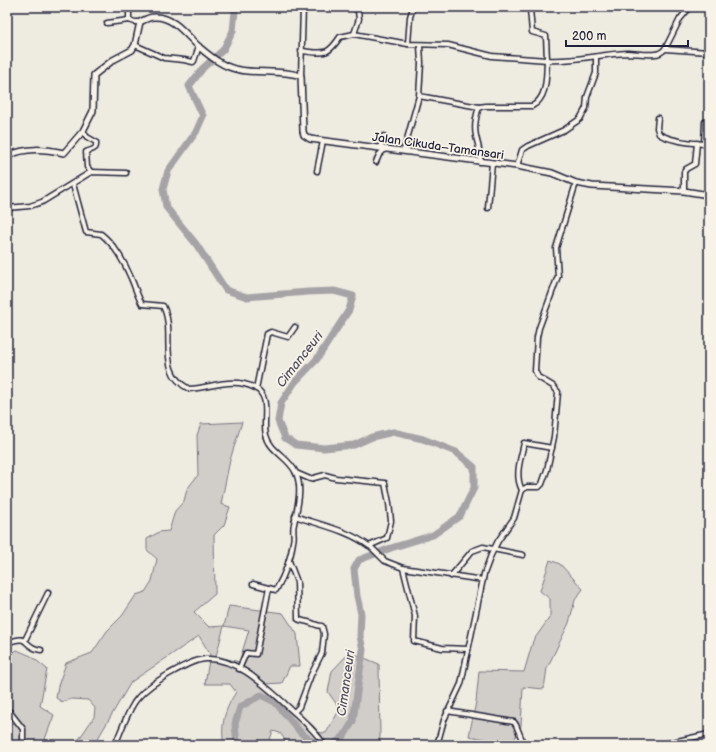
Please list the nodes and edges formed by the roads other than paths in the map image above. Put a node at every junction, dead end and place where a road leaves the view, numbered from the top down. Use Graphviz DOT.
graph roads {
  1 [pos="129,7"];
  2 [pos="303,7"];
  3 [pos="353,7"];
  4 [pos="413,7"];
  5 [pos="523,7"];
  6 [pos="690,7"];
  7 [pos="129,20"];
  8 [pos="140,22"];
  9 [pos="107,23"];
  10 [pos="354,34"];
  11 [pos="408,44"];
  12 [pos="135,45"];
  13 [pos="420,45"];
  14 [pos="199,46"];
  15 [pos="665,49"];
  16 [pos="301,51"];
  17 [pos="709,52"];
  18 [pos="596,57"];
  19 [pos="547,60"];
  20 [pos="300,76"];
  21 [pos="419,96"];
  22 [pos="479,107"];
  23 [pos="658,118"];
  24 [pos="705,122"];
  25 [pos="83,131"];
  26 [pos="384,136"];
  27 [pos="323,141"];
  28 [pos="697,143"];
  29 [pos="383,148"];
  30 [pos="404,150"];
  31 [pos="7,156"];
  32 [pos="376,162"];
  33 [pos="480,162"];
  34 [pos="492,163"];
  35 [pos="517,166"];
  36 [pos="317,171"];
  37 [pos="91,172"];
  38 [pos="126,173"];
  39 [pos="576,183"];
  40 [pos="73,184"];
  41 [pos="684,191"];
  42 [pos="709,195"];
  43 [pos="7,208"];
  44 [pos="488,208"];
  45 [pos="295,327"];
  46 [pos="256,389"];
  47 [pos="552,448"];
  48 [pos="296,473"];
  49 [pos="522,490"];
  50 [pos="295,516"];
  51 [pos="370,546"];
  52 [pos="493,550"];
  53 [pos="523,555"];
  54 [pos="289,562"];
  55 [pos="403,568"];
  56 [pos="451,576"];
  57 [pos="483,580"];
  58 [pos="253,584"];
  59 [pos="269,588"];
  60 [pos="48,593"];
  61 [pos="26,640"];
  62 [pos="7,643"];
  63 [pos="468,649"];
  64 [pos="41,650"];
  65 [pos="239,668"];
  66 [pos="7,710"];
  67 [pos="447,711"];
  68 [pos="294,712"];
  69 [pos="709,734"];
  70 [pos="23,745"];
  71 [pos="115,745"];
  72 [pos="324,745"];
  73 [pos="437,745"];
  74 [pos="524,745"];
  75 [pos="659,745"];
  1 -- 7 [label="street"];
  2 -- 16 [label="street"];
  3 -- 10 [label="street"];
  4 -- 11 [label="street"];
  5 -- 19 [label="street"];
  6 -- 15 [label="street"];
  7 -- 8 [label="street"];
  7 -- 9 [label="street"];
  8 -- 12 [label="street"];
  8 -- 14 [label="street"];
  10 -- 11 [label="street"];
  10 -- 16 [label="street"];
  11 -- 13 [label="street"];
  12 -- 14 [label="street"];
  12 -- 25 [label="street"];
  13 -- 19 [label="street"];
  13 -- 21 [label="street"];
  14 -- 20 [label="street"];
  15 -- 17 [label="street"];
  15 -- 18 [label="street"];
  16 -- 20 [label="street"];
  18 -- 19 [label="street"];
  18 -- 35 [label="street"];
  19 -- 22 [label="street"];
  20 -- 27 [label="street, Jalan Cikuda–Tamansari"];
  21 -- 22 [label="street"];
  21 -- 30 [label="street"];
  22 -- 33 [label="street"];
  23 -- 28 [label="street"];
  24 -- 28 [label="street"];
  25 -- 31 [label="street"];
  25 -- 37 [label="street"];
  26 -- 29 [label="street"];
  27 -- 29 [label="street, Jalan Cikuda–Tamansari"];
  27 -- 36 [label="street"];
  28 -- 41 [label="street"];
  29 -- 30 [label="street, Jalan Cikuda–Tamansari"];
  29 -- 32 [label="street"];
  30 -- 33 [label="street, Jalan Cikuda–Tamansari"];
  33 -- 34 [label="street, Jalan Cikuda–Tamansari"];
  34 -- 35 [label="street, Jalan Cikuda–Tamansari"];
  34 -- 44 [label="street"];
  35 -- 39 [label="street, Jalan Cikuda–Tamansari"];
  37 -- 38 [label="street"];
  37 -- 40 [label="street"];
  39 -- 41 [label="street, Jalan Cikuda–Tamansari"];
  39 -- 47 [label="street"];
  40 -- 43 [label="street"];
  40 -- 46 [label="street"];
  41 -- 42 [label="street, Jalan Cikuda–Tamansari"];
  45 -- 46 [label="street"];
  46 -- 48 [label="street"];
  47 -- 49 [label="street"];
  47 -- 49 [label="street"];
  48 -- 50 [label="street"];
  48 -- 50 [label="street"];
  49 -- 52 [label="street"];
  50 -- 54 [label="street"];
  51 -- 55 [label="street"];
  52 -- 53 [label="street"];
  52 -- 56 [label="street"];
  52 -- 57 [label="street"];
  54 -- 59 [label="street"];
  54 -- 68 [label="street"];
  55 -- 56 [label="street"];
  55 -- 63 [label="street"];
  56 -- 57 [label="street"];
  57 -- 63 [label="street"];
  58 -- 59 [label="street"];
  59 -- 65 [label="street"];
  60 -- 61 [label="street"];
  61 -- 62 [label="street"];
  61 -- 64 [label="street"];
  63 -- 67 [label="street"];
  65 -- 68 [label="street"];
  65 -- 71 [label="street"];
  66 -- 70 [label="street"];
  67 -- 73 [label="street"];
  67 -- 74 [label="street"];
  68 -- 72 [label="street"];
  69 -- 75 [label="street"];
}
